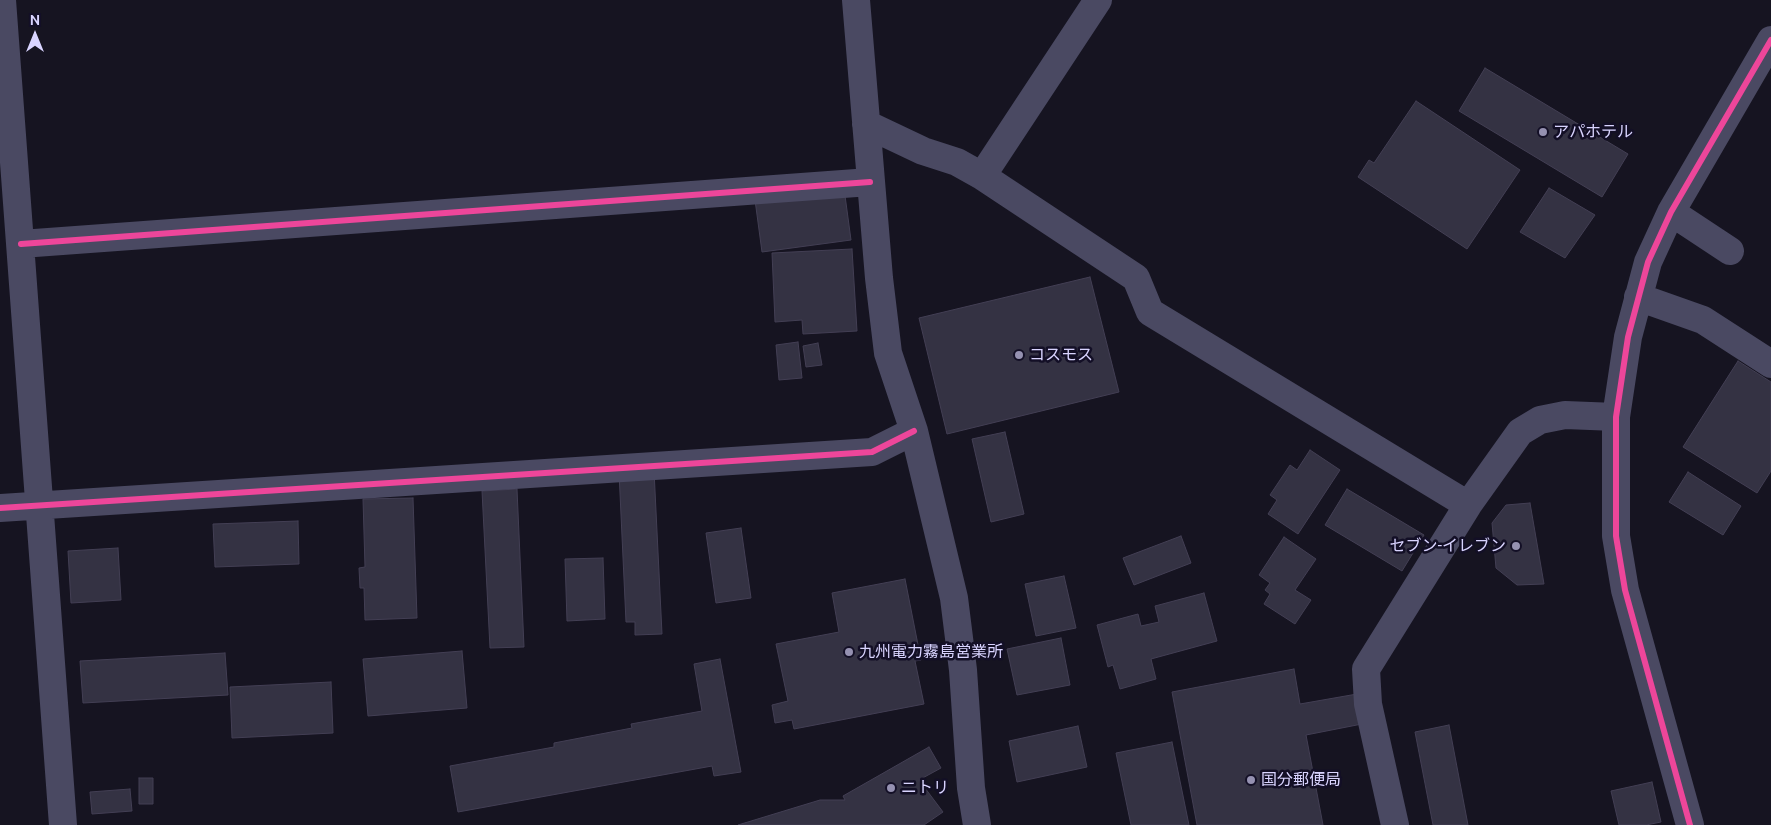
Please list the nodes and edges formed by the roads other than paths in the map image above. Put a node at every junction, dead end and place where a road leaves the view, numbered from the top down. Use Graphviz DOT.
graph roads {
  1 [pos="2,0"];
  2 [pos="856,0"];
  3 [pos="1098,0"];
  4 [pos="1771,40"];
  5 [pos="866,124"];
  6 [pos="982,176"];
  7 [pos="870,182"];
  8 [pos="1671,212"];
  9 [pos="21,244"];
  10 [pos="1730,251"];
  11 [pos="1638,297"];
  12 [pos="1771,364"];
  13 [pos="1616,417"];
  14 [pos="914,431"];
  15 [pos="1468,505"];
  16 [pos="40,506"];
  17 [pos="0,508"];
  18 [pos="63,825"];
  19 [pos="977,825"];
  20 [pos="1396,825"];
  21 [pos="1690,825"];
  1 -- 9 [label="street"];
  2 -- 5 [label="street"];
  3 -- 6 [label="street"];
  4 -- 8 [label="street"];
  5 -- 6 [label="street"];
  5 -- 7 [label="street"];
  6 -- 15 [label="street"];
  7 -- 9 [label="street"];
  7 -- 14 [label="street"];
  8 -- 10 [label="street"];
  8 -- 11 [label="street"];
  9 -- 16 [label="street"];
  11 -- 12 [label="street"];
  11 -- 13 [label="street"];
  13 -- 15 [label="street"];
  13 -- 21 [label="street"];
  14 -- 16 [label="street"];
  14 -- 19 [label="street"];
  15 -- 20 [label="street"];
  16 -- 17 [label="street"];
  16 -- 18 [label="street"];
}
